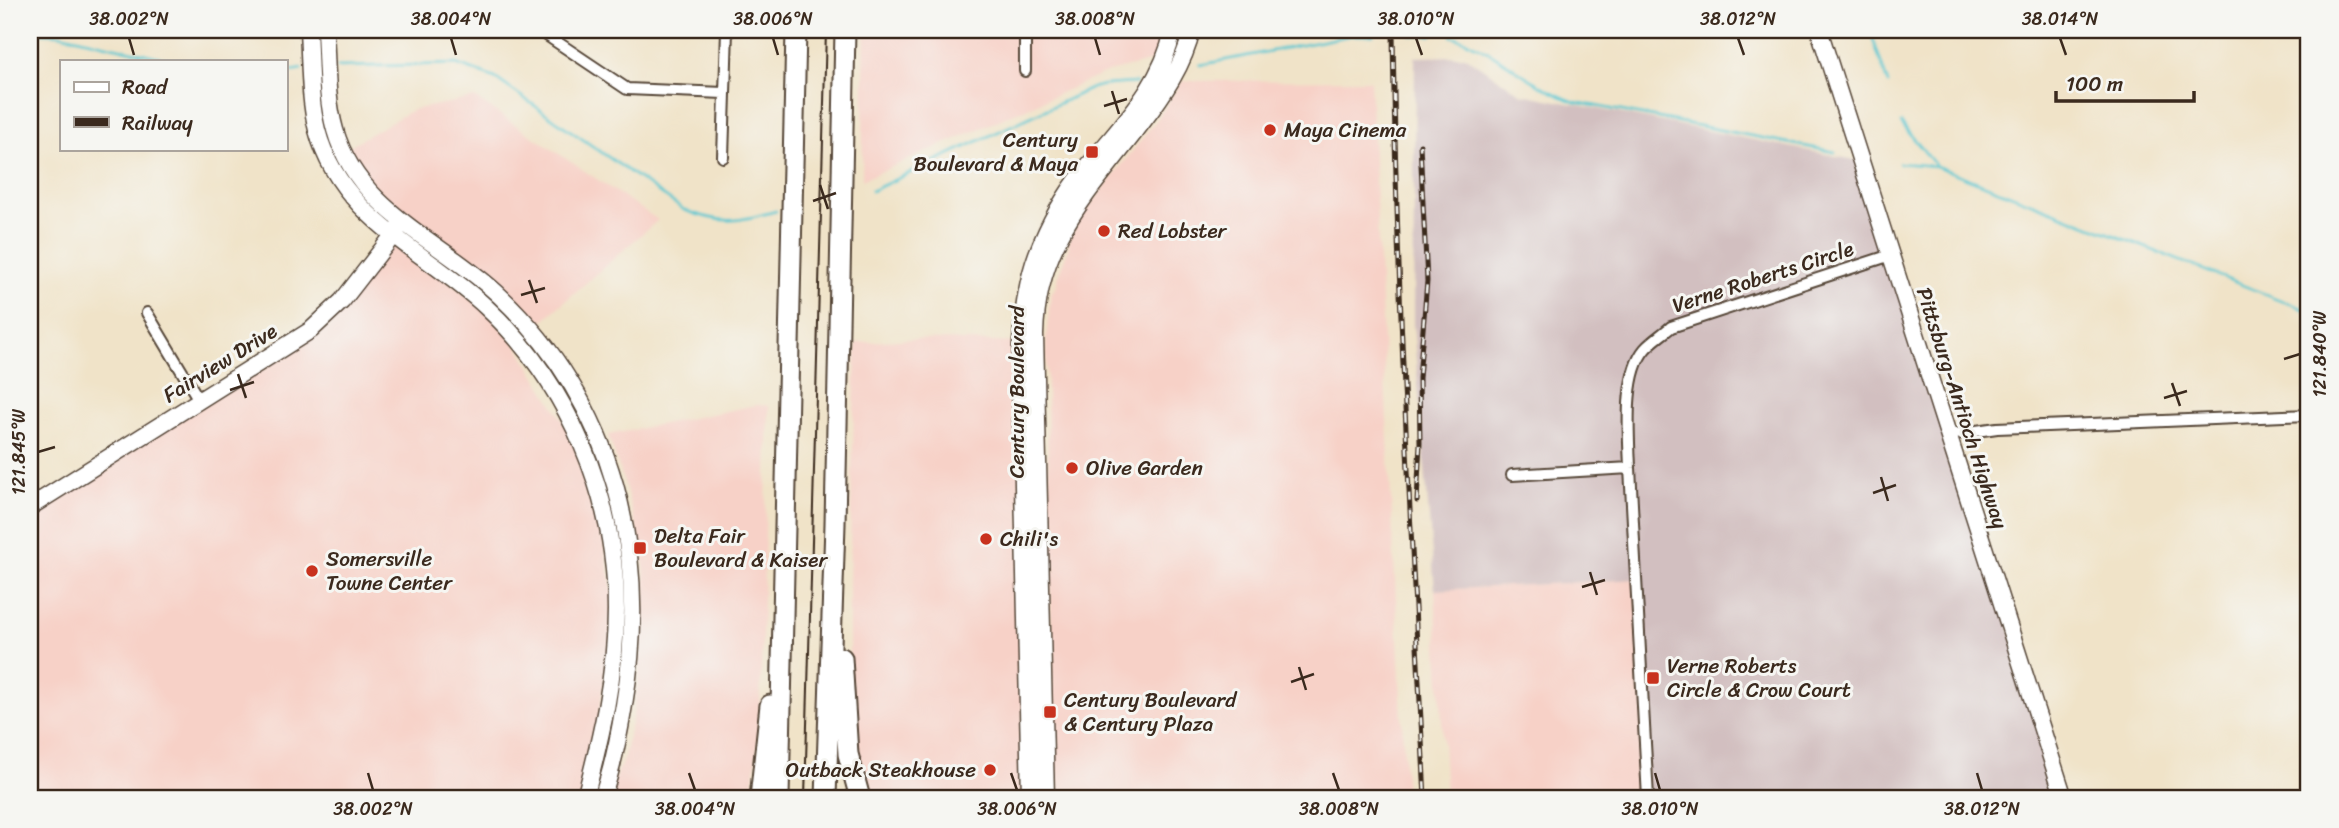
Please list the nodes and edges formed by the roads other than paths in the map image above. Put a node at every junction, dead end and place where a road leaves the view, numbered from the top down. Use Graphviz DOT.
graph roads {
  1 [pos="308,30"];
  2 [pos="325,30"];
  3 [pos="539,30"];
  4 [pos="727,30"];
  5 [pos="796,30"];
  6 [pos="845,30"];
  7 [pos="1025,30"];
  8 [pos="1173,30"];
  9 [pos="1192,30"];
  10 [pos="1819,30"];
  11 [pos="1024,71"];
  12 [pos="724,93"];
  13 [pos="723,157"];
  14 [pos="398,229"];
  15 [pos="1891,255"];
  16 [pos="147,313"];
  17 [pos="199,400"];
  18 [pos="2309,415"];
  19 [pos="1948,435"];
  20 [pos="1629,468"];
  21 [pos="1511,475"];
  22 [pos="32,500"];
  23 [pos="835,524"];
  24 [pos="784,568"];
  25 [pos="584,798"];
  26 [pos="602,798"];
  27 [pos="760,798"];
  28 [pos="779,798"];
  29 [pos="826,798"];
  30 [pos="860,798"];
  31 [pos="1030,798"];
  32 [pos="1046,798"];
  33 [pos="1648,798"];
  34 [pos="2064,798"];
  1 -- 14 [label="main road"];
  2 -- 14 [label="main road"];
  3 -- 12 [label="street"];
  4 -- 12 [label="street"];
  5 -- 24 [label="highway"];
  6 -- 23 [label="highway"];
  7 -- 11 [label="street"];
  8 -- 31 [label="main road, Century Boulevard"];
  9 -- 32 [label="main road, Century Boulevard"];
  10 -- 15 [label="main road, Pittsburg-Antioch Highway"];
  12 -- 13 [label="street"];
  14 -- 17 [label="main road, Fairview Drive"];
  14 -- 25 [label="main road"];
  14 -- 26 [label="main road"];
  15 -- 19 [label="main road, Pittsburg-Antioch Highway"];
  15 -- 20 [label="street, Verne Roberts Circle"];
  16 -- 17 [label="street"];
  17 -- 22 [label="main road, Fairview Drive"];
  18 -- 19 [label="street"];
  19 -- 34 [label="main road, Pittsburg-Antioch Highway"];
  20 -- 21 [label="street"];
  20 -- 33 [label="street, Verne Roberts Circle"];
  23 -- 29 [label="highway"];
  23 -- 30 [label="highway"];
  24 -- 27 [label="highway"];
  24 -- 28 [label="highway"];
}
